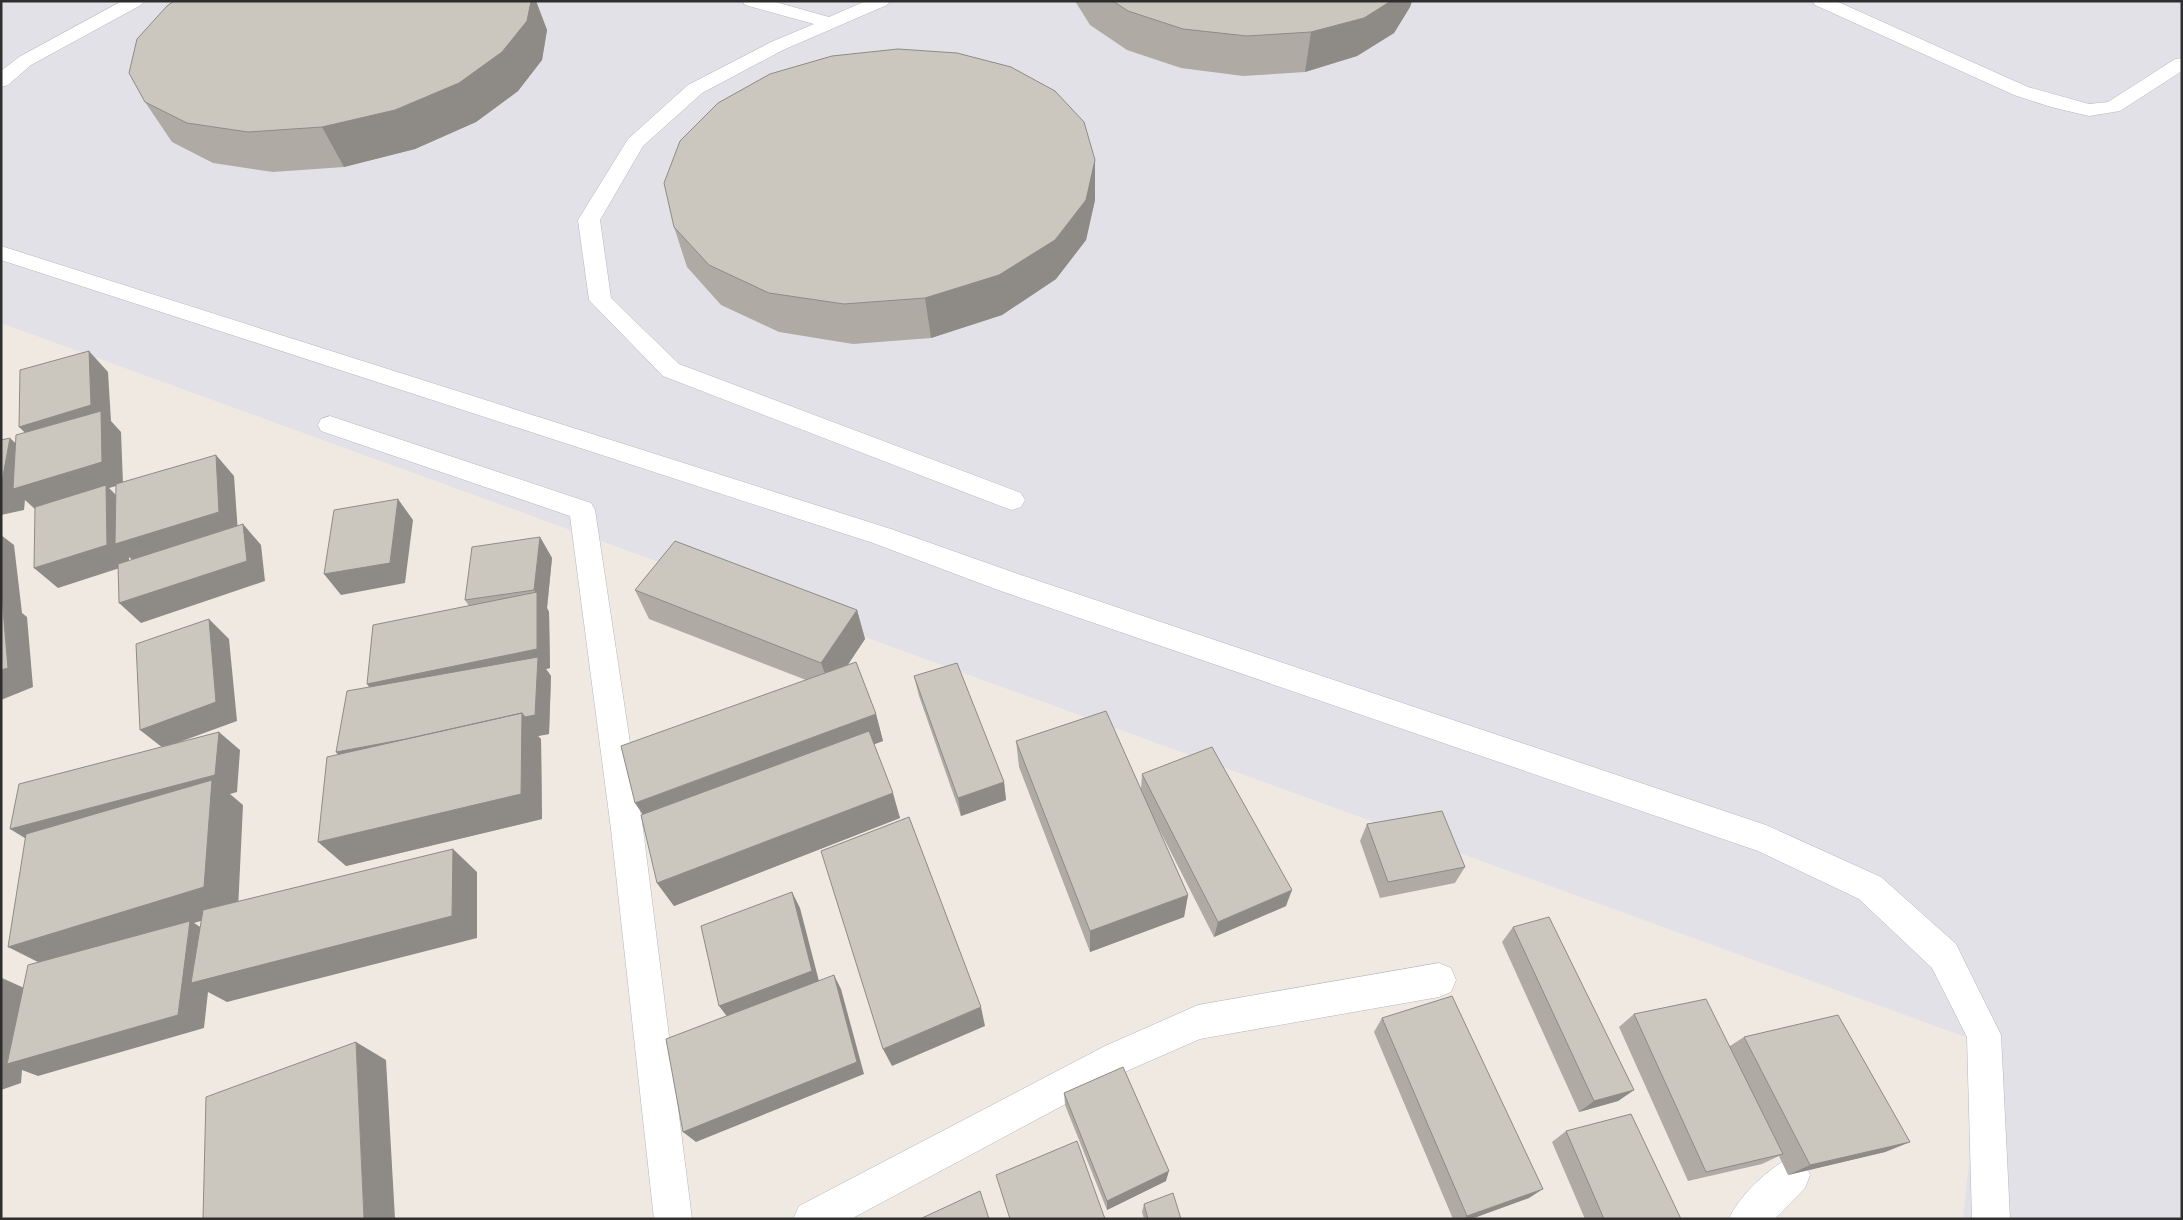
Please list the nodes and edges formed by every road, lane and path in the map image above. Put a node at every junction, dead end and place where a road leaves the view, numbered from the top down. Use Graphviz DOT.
graph roads {
  1 [pos="135,1"];
  2 [pos="751,1"];
  3 [pos="881,1"];
  4 [pos="1821,1"];
  5 [pos="831,23"];
  6 [pos="2182,63"];
  7 [pos="1,81"];
  8 [pos="1,253"];
  9 [pos="330,425"];
  10 [pos="1012,500"];
  11 [pos="1439,980"];
  12 [pos="1792,1175"];
  13 [pos="673,1219"];
  14 [pos="812,1219"];
  15 [pos="1748,1219"];
  16 [pos="1991,1219"];
  1 -- 7 [label="street"];
  2 -- 5 [label="street"];
  3 -- 5 [label="street"];
  4 -- 6 [label="street"];
  5 -- 10 [label="street"];
  8 -- 16 [label="street"];
  9 -- 13 [label="street"];
  11 -- 14 [label="street"];
  12 -- 15 [label="street"];
}
